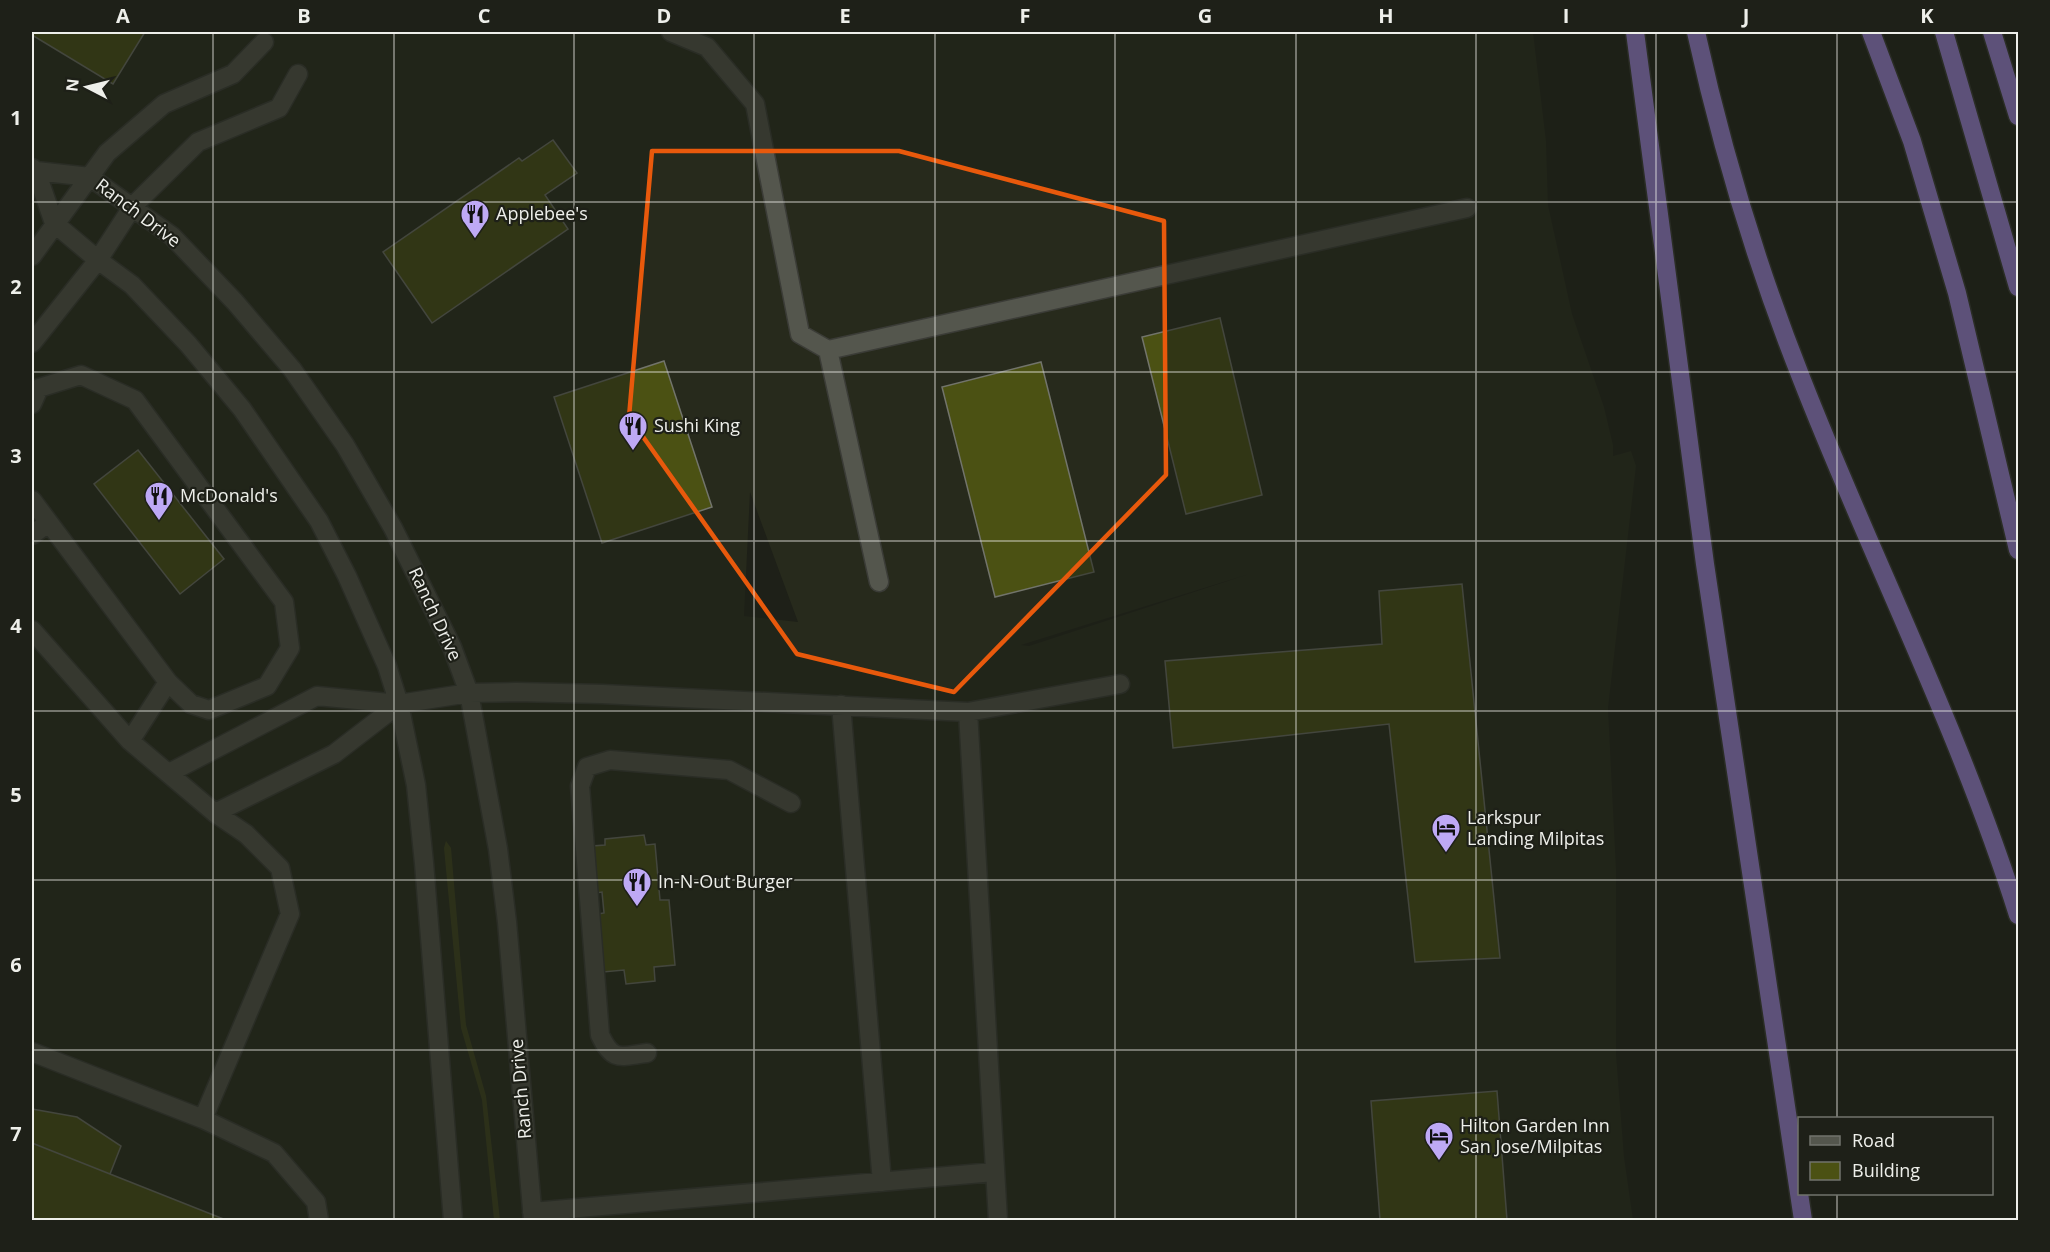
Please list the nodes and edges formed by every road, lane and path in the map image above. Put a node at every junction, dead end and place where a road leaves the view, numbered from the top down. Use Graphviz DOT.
graph roads {
  1 [pos="671,32"];
  2 [pos="1635,32"];
  3 [pos="1696,32"];
  4 [pos="1871,32"];
  5 [pos="1944,32"];
  6 [pos="1992,32"];
  7 [pos="264,42"];
  8 [pos="298,74"];
  9 [pos="2019,116"];
  10 [pos="34,169"];
  11 [pos="90,177"];
  12 [pos="133,206"];
  13 [pos="1467,208"];
  14 [pos="54,223"];
  15 [pos="32,256"];
  16 [pos="98,260"];
  17 [pos="2019,287"];
  18 [pos="32,343"];
  19 [pos="828,350"];
  20 [pos="32,404"];
  21 [pos="32,500"];
  22 [pos="48,523"];
  23 [pos="32,535"];
  24 [pos="2019,550"];
  25 [pos="879,582"];
  26 [pos="32,630"];
  27 [pos="168,682"];
  28 [pos="1120,684"];
  29 [pos="469,693"];
  30 [pos="399,704"];
  31 [pos="841,705"];
  32 [pos="968,712"];
  33 [pos="130,741"];
  34 [pos="169,773"];
  35 [pos="791,803"];
  36 [pos="215,813"];
  37 [pos="2019,915"];
  38 [pos="32,1052"];
  39 [pos="647,1053"];
  40 [pos="203,1119"];
  41 [pos="994,1172"];
  42 [pos="882,1182"];
  43 [pos="1798,1187"];
  44 [pos="1799,1195"];
  45 [pos="532,1216"];
  46 [pos="319,1221"];
  47 [pos="453,1221"];
  48 [pos="998,1221"];
  49 [pos="1803,1221"];
  1 -- 19 [label="street"];
  2 -- 43 [label="highway"];
  3 -- 37 [label="highway"];
  4 -- 24 [label="highway"];
  5 -- 17 [label="highway"];
  6 -- 9 [label="highway"];
  7 -- 11 [label="street"];
  8 -- 12 [label="street"];
  10 -- 11 [label="street, Ranch Drive"];
  10 -- 14 [label="street, Ranch Drive"];
  11 -- 12 [label="street, Ranch Drive"];
  11 -- 14 [label="street"];
  12 -- 16 [label="street"];
  12 -- 29 [label="street, Ranch Drive"];
  13 -- 19 [label="street"];
  14 -- 15 [label="street"];
  14 -- 16 [label="street"];
  16 -- 18 [label="street"];
  16 -- 30 [label="street"];
  19 -- 25 [label="street"];
  20 -- 27 [label="street"];
  21 -- 22 [label="street"];
  22 -- 23 [label="street"];
  22 -- 27 [label="street"];
  26 -- 33 [label="street"];
  27 -- 33 [label="street"];
  28 -- 32 [label="street"];
  29 -- 30 [label="street"];
  29 -- 31 [label="street"];
  29 -- 45 [label="street, Ranch Drive"];
  30 -- 34 [label="street"];
  30 -- 36 [label="street"];
  30 -- 47 [label="street"];
  31 -- 32 [label="street"];
  31 -- 42 [label="street"];
  32 -- 41 [label="street"];
  33 -- 34 [label="street"];
  34 -- 36 [label="street"];
  35 -- 39 [label="street"];
  36 -- 40 [label="street"];
  38 -- 40 [label="street"];
  40 -- 46 [label="street"];
  41 -- 42 [label="street"];
  41 -- 48 [label="street"];
  42 -- 45 [label="street"];
  44 -- 49 [label="highway"];
}
